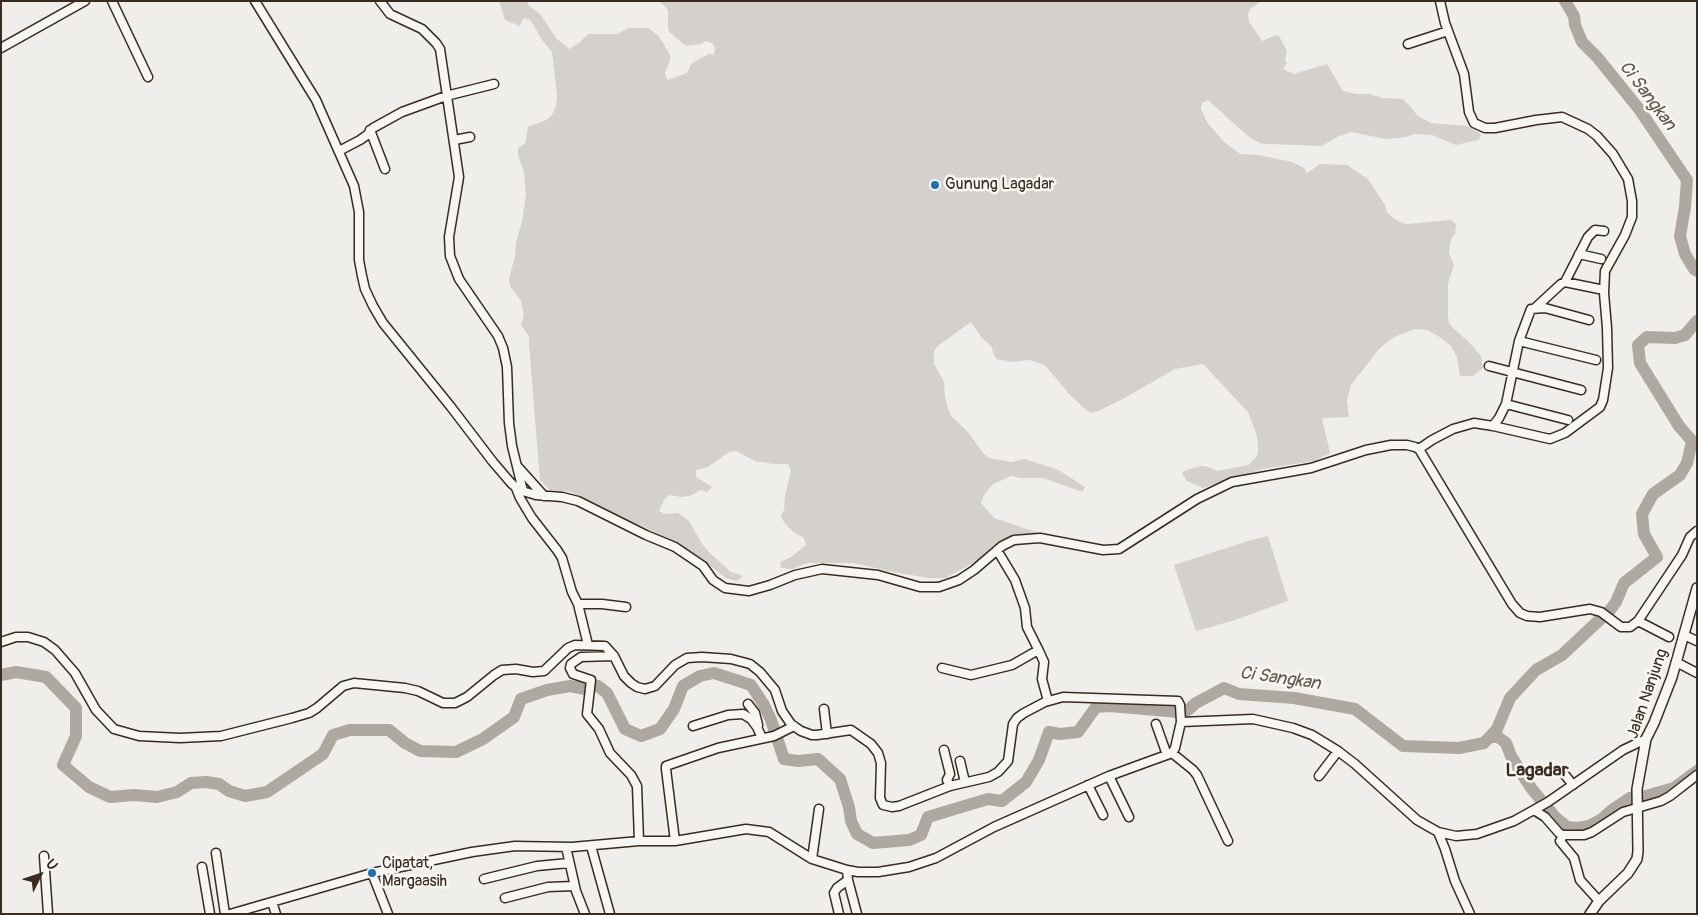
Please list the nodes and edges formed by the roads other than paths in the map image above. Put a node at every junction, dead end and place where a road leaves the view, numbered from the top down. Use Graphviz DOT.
graph roads {
  1 [pos="85,1"];
  2 [pos="112,1"];
  3 [pos="254,1"];
  4 [pos="380,1"];
  5 [pos="1440,1"];
  6 [pos="1448,31"];
  7 [pos="1408,44"];
  8 [pos="1,48"];
  9 [pos="148,77"];
  10 [pos="494,84"];
  11 [pos="446,96"];
  12 [pos="370,130"];
  13 [pos="470,137"];
  14 [pos="454,140"];
  15 [pos="339,151"];
  16 [pos="385,169"];
  17 [pos="1604,231"];
  18 [pos="1579,254"];
  19 [pos="1601,259"];
  20 [pos="1565,282"];
  21 [pos="1599,289"];
  22 [pos="1535,308"];
  23 [pos="1589,320"];
  24 [pos="1519,341"];
  25 [pos="1596,360"];
  26 [pos="1489,366"];
  27 [pos="1512,373"];
  28 [pos="1581,390"];
  29 [pos="1506,404"];
  30 [pos="1568,420"];
  31 [pos="1493,426"];
  32 [pos="1419,449"];
  33 [pos="517,466"];
  34 [pos="519,489"];
  35 [pos="544,496"];
  36 [pos="1697,531"];
  37 [pos="997,550"];
  38 [pos="1697,588"];
  39 [pos="578,604"];
  40 [pos="626,607"];
  41 [pos="1638,621"];
  42 [pos="1684,635"];
  43 [pos="1669,637"];
  44 [pos="586,639"];
  45 [pos="1697,641"];
  46 [pos="1,642"];
  47 [pos="1039,651"];
  48 [pos="614,656"];
  49 [pos="1676,662"];
  50 [pos="942,668"];
  51 [pos="1697,673"];
  52 [pos="1047,697"];
  53 [pos="748,704"];
  54 [pos="824,709"];
  55 [pos="1181,721"];
  56 [pos="1156,724"];
  57 [pos="693,726"];
  58 [pos="794,726"];
  59 [pos="757,727"];
  60 [pos="826,729"];
  61 [pos="762,738"];
  62 [pos="1646,739"];
  63 [pos="944,750"];
  64 [pos="1338,751"];
  65 [pos="1170,754"];
  66 [pos="960,761"];
  67 [pos="1561,770"];
  68 [pos="1697,775"];
  69 [pos="1110,776"];
  70 [pos="1319,776"];
  71 [pos="965,778"];
  72 [pos="948,783"];
  73 [pos="1573,784"];
  74 [pos="1088,785"];
  75 [pos="1637,804"];
  76 [pos="819,809"];
  77 [pos="1534,810"];
  78 [pos="1103,815"];
  79 [pos="1129,817"];
  80 [pos="1438,832"];
  81 [pos="1563,835"];
  82 [pos="639,841"];
  83 [pos="675,841"];
  84 [pos="1228,841"];
  85 [pos="590,846"];
  86 [pos="566,847"];
  87 [pos="216,853"];
  88 [pos="44,856"];
  89 [pos="812,859"];
  90 [pos="569,863"];
  91 [pos="202,867"];
  92 [pos="847,870"];
  93 [pos="372,873"];
  94 [pos="484,879"];
  95 [pos="848,880"];
  96 [pos="574,886"];
  97 [pos="504,898"];
  98 [pos="1599,901"];
  99 [pos="272,902"];
  100 [pos="48,914"];
  101 [pos="210,914"];
  102 [pos="225,914"];
  103 [pos="230,914"];
  104 [pos="276,914"];
  105 [pos="388,914"];
  106 [pos="585,914"];
  107 [pos="610,914"];
  108 [pos="839,914"];
  109 [pos="857,914"];
  110 [pos="1470,914"];
  111 [pos="1590,914"];
  1 -- 8 [label="street"];
  2 -- 9 [label="street"];
  3 -- 15 [label="street"];
  4 -- 11 [label="street"];
  5 -- 6 [label="street"];
  6 -- 7 [label="street"];
  6 -- 31 [label="street"];
  10 -- 11 [label="street"];
  11 -- 12 [label="street"];
  11 -- 14 [label="street"];
  12 -- 15 [label="street"];
  12 -- 16 [label="street"];
  13 -- 14 [label="street"];
  14 -- 33 [label="street"];
  15 -- 34 [label="street"];
  17 -- 18 [label="street"];
  18 -- 19 [label="street"];
  18 -- 20 [label="street"];
  20 -- 21 [label="street"];
  20 -- 22 [label="street"];
  22 -- 23 [label="street"];
  22 -- 24 [label="street"];
  24 -- 25 [label="street"];
  24 -- 27 [label="street"];
  26 -- 27 [label="street"];
  27 -- 28 [label="street"];
  27 -- 29 [label="street"];
  29 -- 30 [label="street"];
  29 -- 31 [label="street"];
  31 -- 32 [label="street"];
  32 -- 37 [label="street"];
  32 -- 41 [label="street"];
  33 -- 34 [label="street"];
  33 -- 35 [label="street"];
  34 -- 35 [label="street"];
  34 -- 39 [label="street"];
  35 -- 37 [label="street"];
  36 -- 41 [label="street"];
  37 -- 47 [label="street"];
  38 -- 42 [label="main road, Jalan Nanjung"];
  39 -- 40 [label="street"];
  39 -- 44 [label="street"];
  41 -- 43 [label="street"];
  42 -- 45 [label="street"];
  42 -- 49 [label="main road, Jalan Nanjung"];
  44 -- 46 [label="street"];
  44 -- 48 [label="street"];
  47 -- 50 [label="street"];
  47 -- 52 [label="street"];
  48 -- 58 [label="street"];
  48 -- 82 [label="street"];
  49 -- 51 [label="street"];
  49 -- 62 [label="main road, Jalan Nanjung"];
  52 -- 55 [label="street"];
  52 -- 71 [label="street"];
  53 -- 59 [label="street"];
  54 -- 60 [label="street"];
  55 -- 64 [label="street"];
  55 -- 65 [label="street"];
  56 -- 65 [label="street"];
  57 -- 59 [label="street"];
  58 -- 60 [label="street"];
  58 -- 61 [label="street"];
  59 -- 61 [label="street"];
  60 -- 72 [label="street"];
  61 -- 83 [label="street"];
  62 -- 73 [label="street"];
  62 -- 75 [label="main road, Jalan Nanjung"];
  63 -- 72 [label="street"];
  64 -- 70 [label="street"];
  64 -- 80 [label="street"];
  65 -- 69 [label="street"];
  65 -- 84 [label="street"];
  66 -- 71 [label="street"];
  67 -- 73 [label="street"];
  68 -- 75 [label="street"];
  69 -- 74 [label="street"];
  69 -- 79 [label="street"];
  71 -- 72 [label="street"];
  73 -- 77 [label="street"];
  74 -- 78 [label="street"];
  74 -- 92 [label="street"];
  75 -- 81 [label="street"];
  75 -- 98 [label="main road, Jalan Nanjung"];
  76 -- 89 [label="street"];
  77 -- 80 [label="street"];
  77 -- 81 [label="street"];
  80 -- 110 [label="street"];
  81 -- 98 [label="street"];
  82 -- 83 [label="street"];
  82 -- 85 [label="street"];
  83 -- 89 [label="street"];
  85 -- 86 [label="street"];
  85 -- 107 [label="street"];
  86 -- 90 [label="street"];
  86 -- 93 [label="street"];
  87 -- 102 [label="street"];
  88 -- 100 [label="street"];
  89 -- 92 [label="street"];
  90 -- 94 [label="street"];
  90 -- 96 [label="street"];
  91 -- 101 [label="street"];
  92 -- 95 [label="street"];
  93 -- 99 [label="street"];
  93 -- 105 [label="street"];
  95 -- 108 [label="street"];
  95 -- 109 [label="street"];
  96 -- 97 [label="street"];
  96 -- 106 [label="street"];
  98 -- 111 [label="main road, Jalan Nanjung"];
  99 -- 103 [label="street"];
  99 -- 104 [label="street"];
}
